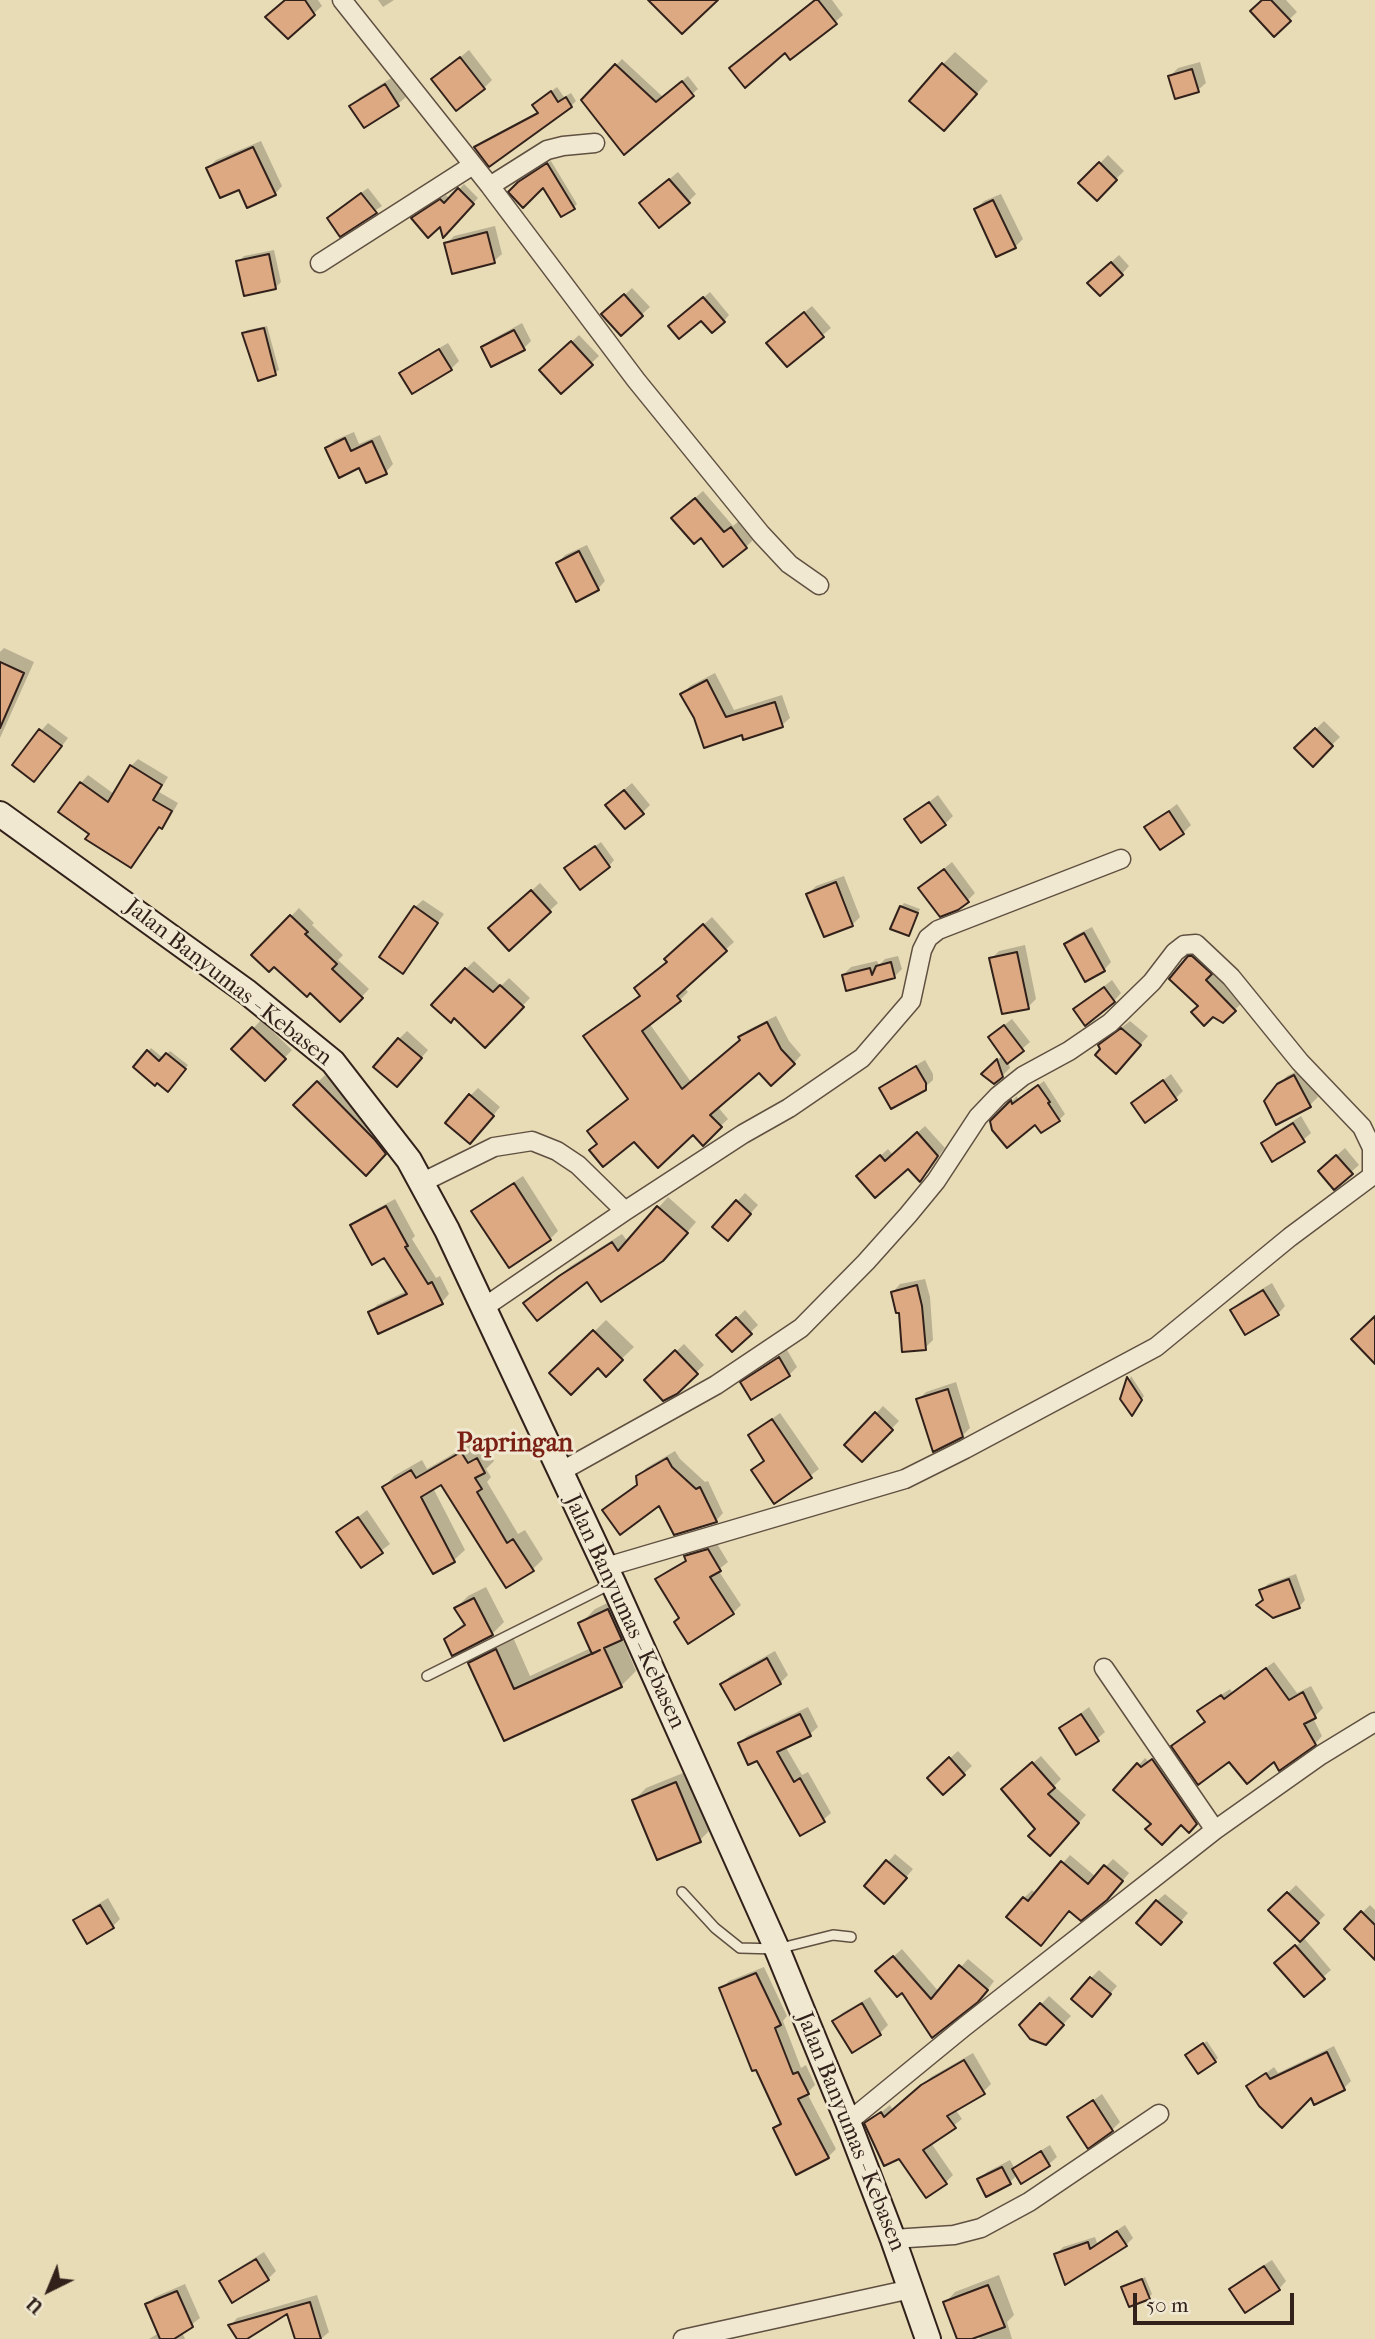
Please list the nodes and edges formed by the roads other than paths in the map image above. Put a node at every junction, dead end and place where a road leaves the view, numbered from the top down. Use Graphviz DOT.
graph roads {
  1 [pos="342,0"];
  2 [pos="595,144"];
  3 [pos="473,165"];
  4 [pos="490,186"];
  5 [pos="320,263"];
  6 [pos="819,585"];
  7 [pos="0,814"];
  8 [pos="1121,859"];
  9 [pos="422,1182"];
  10 [pos="625,1211"];
  11 [pos="483,1308"];
  12 [pos="560,1472"];
  13 [pos="610,1575"];
  14 [pos="1104,1668"];
  15 [pos="427,1676"];
  16 [pos="1375,1722"];
  17 [pos="1215,1830"];
  18 [pos="682,1892"];
  19 [pos="851,1937"];
  20 [pos="777,1949"];
  21 [pos="1159,2114"];
  22 [pos="848,2122"];
  23 [pos="893,2239"];
  24 [pos="911,2289"];
  25 [pos="683,2339"];
  26 [pos="928,2339"];
  1 -- 3 [label="street"];
  2 -- 4 [label="street"];
  3 -- 4 [label="street"];
  3 -- 5 [label="street"];
  4 -- 6 [label="street"];
  7 -- 9 [label="main road, Jalan Banyumas - Kebasen"];
  8 -- 10 [label="street"];
  9 -- 10 [label="street"];
  9 -- 11 [label="main road, Jalan Banyumas - Kebasen"];
  10 -- 11 [label="street"];
  11 -- 12 [label="main road, Jalan Banyumas - Kebasen"];
  12 -- 13 [label="main road, Jalan Banyumas - Kebasen"];
  12 -- 13 [label="street"];
  13 -- 15 [label="lane"];
  13 -- 20 [label="main road, Jalan Banyumas - Kebasen"];
  14 -- 17 [label="street"];
  16 -- 17 [label="street"];
  17 -- 22 [label="street"];
  18 -- 20 [label="lane"];
  19 -- 20 [label="lane"];
  20 -- 22 [label="main road, Jalan Banyumas - Kebasen"];
  21 -- 23 [label="street"];
  22 -- 23 [label="main road, Jalan Banyumas - Kebasen"];
  23 -- 24 [label="main road, Jalan Banyumas - Kebasen"];
  24 -- 25 [label="street"];
  24 -- 26 [label="main road, Jalan Banyumas - Kebasen"];
}
